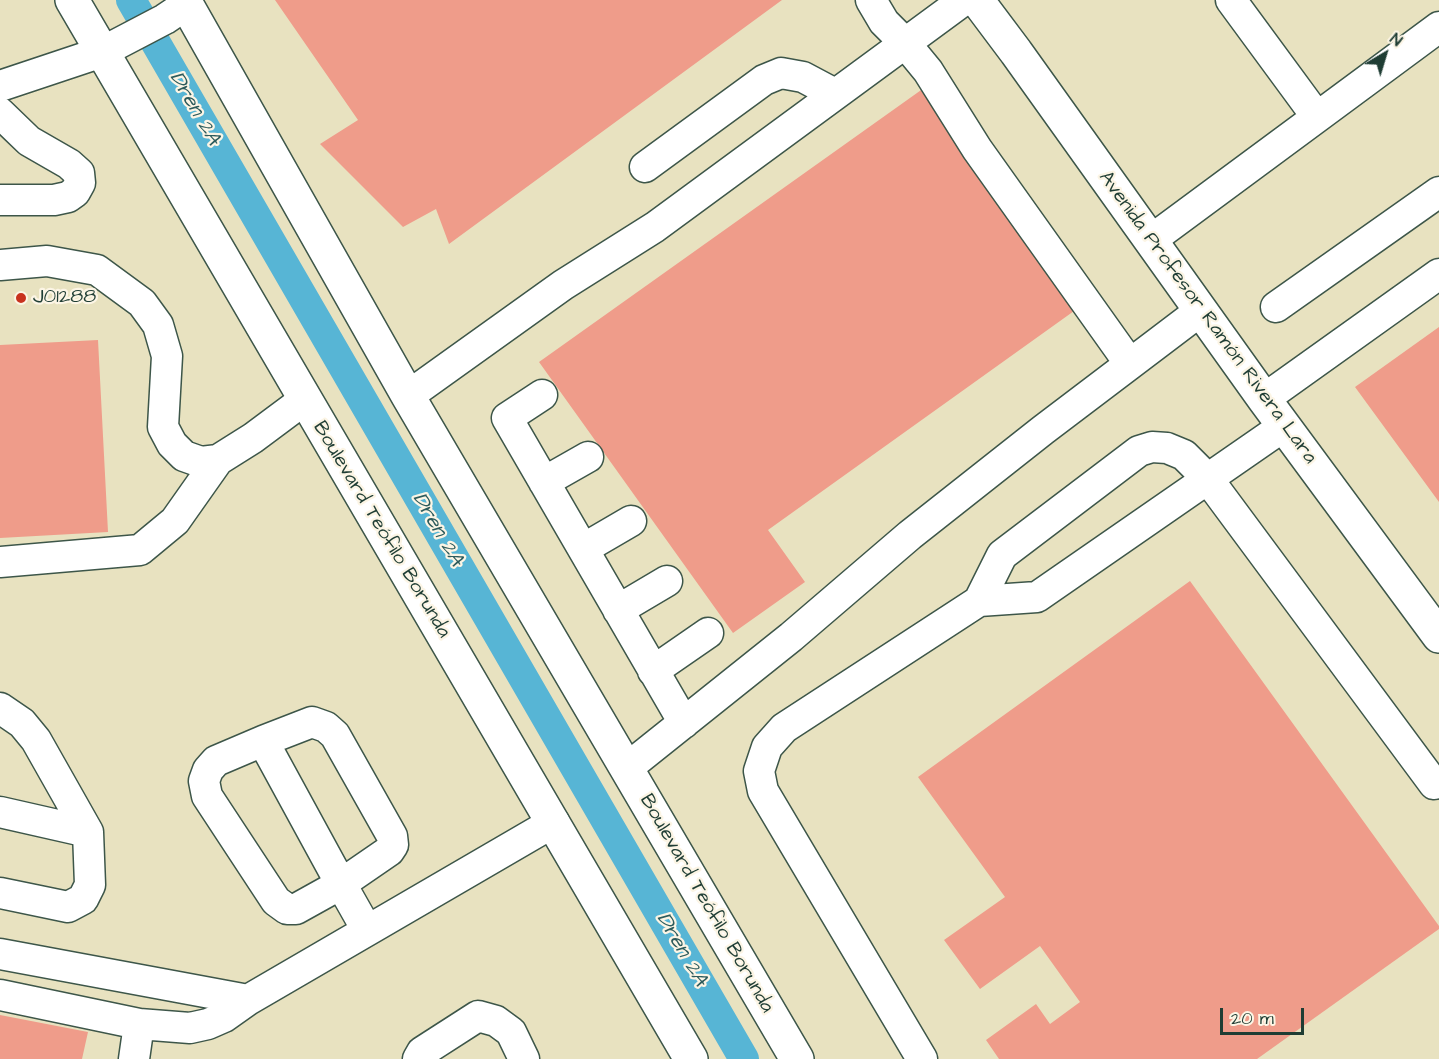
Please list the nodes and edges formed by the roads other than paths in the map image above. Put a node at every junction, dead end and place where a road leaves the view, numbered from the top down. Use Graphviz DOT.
graph roads {
  1 [pos="72,0"];
  2 [pos="871,0"];
  3 [pos="964,0"];
  4 [pos="977,0"];
  5 [pos="1231,0"];
  6 [pos="179,8"];
  7 [pos="1439,27"];
  8 [pos="905,43"];
  9 [pos="115,46"];
  10 [pos="0,86"];
  11 [pos="835,94"];
  12 [pos="0,113"];
  13 [pos="1317,117"];
  14 [pos="645,167"];
  15 [pos="1439,192"];
  16 [pos="0,200"];
  17 [pos="1151,240"];
  18 [pos="0,265"];
  19 [pos="1439,274"];
  20 [pos="1276,307"];
  21 [pos="1200,310"];
  22 [pos="1130,364"];
  23 [pos="542,394"];
  24 [pos="408,396"];
  25 [pos="1264,399"];
  26 [pos="304,400"];
  27 [pos="1284,426"];
  28 [pos="588,457"];
  29 [pos="218,460"];
  30 [pos="1208,478"];
  31 [pos="544,482"];
  32 [pos="631,521"];
  33 [pos="583,549"];
  34 [pos="0,562"];
  35 [pos="667,580"];
  36 [pos="979,601"];
  37 [pos="618,609"];
  38 [pos="708,633"];
  39 [pos="1439,636"];
  40 [pos="653,671"];
  41 [pos="0,708"];
  42 [pos="684,723"];
  43 [pos="263,741"];
  44 [pos="627,768"];
  45 [pos="1434,784"];
  46 [pos="0,812"];
  47 [pos="554,822"];
  48 [pos="88,832"];
  49 [pos="341,884"];
  50 [pos="0,893"];
  51 [pos="367,930"];
  52 [pos="0,954"];
  53 [pos="0,994"];
  54 [pos="248,1000"];
  55 [pos="139,1024"];
  56 [pos="134,1059"];
  57 [pos="418,1059"];
  58 [pos="524,1059"];
  59 [pos="691,1059"];
  60 [pos="797,1059"];
  61 [pos="922,1059"];
  1 -- 9 [label="main road, Boulevard Teófilo Borunda"];
  2 -- 8 [label="street"];
  3 -- 8 [label="street"];
  4 -- 17 [label="main road, Avenida Profesor Ramón Rivera Lara"];
  5 -- 13 [label="street"];
  6 -- 9 [label="street"];
  6 -- 24 [label="main road, Boulevard Teófilo Borunda"];
  7 -- 13 [label="street"];
  8 -- 11 [label="street"];
  8 -- 22 [label="street"];
  9 -- 10 [label="street"];
  9 -- 26 [label="main road, Boulevard Teófilo Borunda"];
  11 -- 14 [label="street"];
  11 -- 24 [label="street"];
  12 -- 16 [label="street"];
  13 -- 17 [label="street"];
  15 -- 20 [label="street"];
  17 -- 21 [label="main road, Avenida Profesor Ramón Rivera Lara"];
  18 -- 29 [label="street"];
  19 -- 25 [label="street"];
  21 -- 22 [label="street"];
  21 -- 25 [label="main road, Avenida Profesor Ramón Rivera Lara"];
  22 -- 42 [label="street"];
  23 -- 31 [label="street"];
  24 -- 44 [label="main road, Boulevard Teófilo Borunda"];
  25 -- 27 [label="main road, Avenida Profesor Ramón Rivera Lara"];
  26 -- 29 [label="street"];
  26 -- 47 [label="main road, Boulevard Teófilo Borunda"];
  27 -- 30 [label="street"];
  27 -- 39 [label="main road, Avenida Profesor Ramón Rivera Lara"];
  28 -- 31 [label="street"];
  29 -- 34 [label="street"];
  30 -- 36 [label="street"];
  30 -- 36 [label="street"];
  30 -- 45 [label="street"];
  31 -- 33 [label="street"];
  32 -- 33 [label="street"];
  33 -- 37 [label="street"];
  35 -- 37 [label="street"];
  36 -- 61 [label="street"];
  37 -- 40 [label="street"];
  38 -- 40 [label="street"];
  40 -- 42 [label="street"];
  41 -- 48 [label="street"];
  42 -- 44 [label="street"];
  43 -- 49 [label="street"];
  43 -- 49 [label="street"];
  43 -- 49 [label="street"];
  44 -- 60 [label="main road, Boulevard Teófilo Borunda"];
  46 -- 48 [label="street"];
  47 -- 51 [label="street"];
  47 -- 59 [label="main road, Boulevard Teófilo Borunda"];
  48 -- 50 [label="street"];
  49 -- 51 [label="street"];
  51 -- 54 [label="street"];
  52 -- 54 [label="street"];
  53 -- 55 [label="street"];
  54 -- 55 [label="street"];
  55 -- 56 [label="street"];
  57 -- 58 [label="street"];
}
